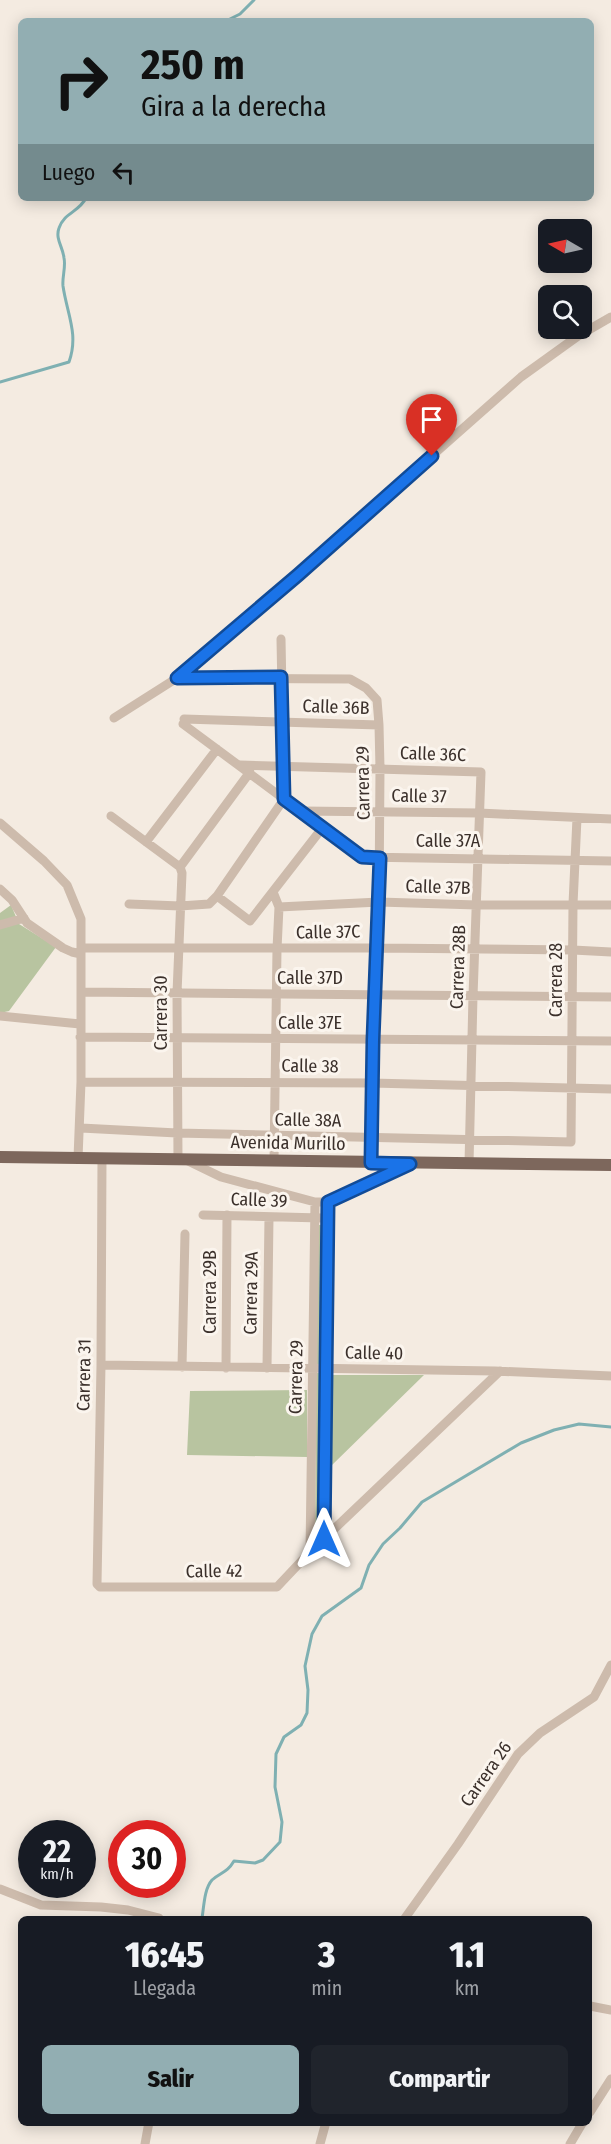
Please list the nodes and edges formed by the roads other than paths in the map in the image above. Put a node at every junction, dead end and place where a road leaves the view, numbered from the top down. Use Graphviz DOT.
graph roads {
  1 [pos="611,317"];
  2 [pos="281,639"];
  3 [pos="281,677"];
  4 [pos="177,678"];
  5 [pos="114,718"];
  6 [pos="281,722"];
  7 [pos="379,724"];
  8 [pos="217,749"];
  9 [pos="240,765"];
  10 [pos="283,768"];
  11 [pos="380,768"];
  12 [pos="250,772"];
  13 [pos="481,772"];
  14 [pos="284,799"];
  15 [pos="301,811"];
  16 [pos="380,812"];
  17 [pos="479,813"];
  18 [pos="111,816"];
  19 [pos="577,818"];
  20 [pos="611,819"];
  21 [pos="0,824"];
  22 [pos="323,827"];
  23 [pos="146,842"];
  24 [pos="478,857"];
  25 [pos="380,858"];
  26 [pos="576,860"];
  27 [pos="611,861"];
  28 [pos="180,867"];
  29 [pos="0,889"];
  30 [pos="273,892"];
  31 [pos="217,896"];
  32 [pos="379,902"];
  33 [pos="129,904"];
  34 [pos="573,904"];
  35 [pos="477,905"];
  36 [pos="611,905"];
  37 [pos="180,906"];
  38 [pos="279,907"];
  39 [pos="24,918"];
  40 [pos="0,925"];
  41 [pos="178,948"];
  42 [pos="377,948"];
  43 [pos="277,949"];
  44 [pos="475,950"];
  45 [pos="573,950"];
  46 [pos="81,951"];
  47 [pos="611,952"];
  48 [pos="81,992"];
  49 [pos="177,993"];
  50 [pos="276,994"];
  51 [pos="375,995"];
  52 [pos="473,996"];
  53 [pos="572,996"];
  54 [pos="611,997"];
  55 [pos="0,1016"];
  56 [pos="80,1024"];
  57 [pos="80,1037"];
  58 [pos="177,1038"];
  59 [pos="276,1039"];
  60 [pos="373,1040"];
  61 [pos="472,1040"];
  62 [pos="573,1040"];
  63 [pos="611,1041"];
  64 [pos="81,1082"];
  65 [pos="178,1082"];
  66 [pos="274,1082"];
  67 [pos="372,1083"];
  68 [pos="471,1086"];
  69 [pos="572,1088"];
  70 [pos="611,1089"];
  71 [pos="81,1128"];
  72 [pos="177,1133"];
  73 [pos="274,1136"];
  74 [pos="370,1137"];
  75 [pos="470,1140"];
  76 [pos="571,1142"];
  77 [pos="0,1157"];
  78 [pos="78,1158"];
  79 [pos="102,1158"];
  80 [pos="181,1159"];
  81 [pos="274,1161"];
  82 [pos="371,1163"];
  83 [pos="410,1164"];
  84 [pos="469,1164"];
  85 [pos="611,1165"];
  86 [pos="315,1202"];
  87 [pos="328,1202"];
  88 [pos="203,1215"];
  89 [pos="227,1215"];
  90 [pos="269,1217"];
  91 [pos="327,1218"];
  92 [pos="314,1219"];
  93 [pos="185,1234"];
  94 [pos="101,1365"];
  95 [pos="182,1367"];
  96 [pos="225,1368"];
  97 [pos="267,1368"];
  98 [pos="313,1369"];
  99 [pos="325,1369"];
  100 [pos="500,1371"];
  101 [pos="611,1376"];
  102 [pos="324,1539"];
  103 [pos="310,1552"];
  104 [pos="104,1588"];
  105 [pos="611,1665"];
  106 [pos="0,1889"];
  107 [pos="151,1916"];
  108 [pos="406,1916"];
  109 [pos="592,2006"];
  110 [pos="611,2010"];
  111 [pos="611,2079"];
  112 [pos="592,2109"];
  113 [pos="148,2126"];
  114 [pos="325,2126"];
  115 [pos="581,2126"];
  116 [pos="145,2144"];
  117 [pos="320,2144"];
  118 [pos="570,2144"];
  1 -- 4 [label="street"];
  2 -- 3 [label="street"];
  3 -- 4 [label="street"];
  3 -- 6 [label="street"];
  3 -- 7 [label="street, Carrera 29"];
  4 -- 5 [label="street"];
  6 -- 7 [label="street, Calle 36B"];
  6 -- 8 [label="street, Calle 36B"];
  6 -- 10 [label="street"];
  7 -- 11 [label="street, Carrera 29"];
  8 -- 9 [label="street"];
  8 -- 23 [label="street"];
  9 -- 10 [label="street, Calle 36C"];
  9 -- 12 [label="street"];
  10 -- 11 [label="street, Calle 36C"];
  10 -- 14 [label="street"];
  11 -- 13 [label="street, Calle 36C"];
  11 -- 16 [label="street, Carrera 29"];
  12 -- 14 [label="street"];
  12 -- 28 [label="street"];
  13 -- 17 [label="street, Carrera 28B"];
  14 -- 15 [label="street"];
  14 -- 31 [label="street"];
  15 -- 16 [label="street, Calle 37"];
  15 -- 22 [label="street, Calle 37A"];
  16 -- 17 [label="street, Calle 37"];
  16 -- 25 [label="street, Carrera 29"];
  17 -- 19 [label="street, Calle 37"];
  17 -- 24 [label="street, Carrera 28B"];
  18 -- 23 [label="street"];
  19 -- 20 [label="street, Calle 37"];
  19 -- 26 [label="street, Carrera 28"];
  21 -- 46 [label="street"];
  22 -- 25 [label="street, Calle 37A"];
  22 -- 30 [label="street"];
  23 -- 28 [label="street"];
  24 -- 25 [label="street, Calle 37A"];
  24 -- 26 [label="street, Calle 37A"];
  24 -- 35 [label="street, Carrera 28B"];
  25 -- 32 [label="street, Carrera 29"];
  26 -- 27 [label="street, Calle 37A"];
  26 -- 34 [label="street, Carrera 28"];
  28 -- 37 [label="street, Carrera 30"];
  29 -- 39 [label="street"];
  30 -- 31 [label="street"];
  30 -- 38 [label="street"];
  31 -- 37 [label="street"];
  32 -- 35 [label="street, Calle 37B"];
  32 -- 38 [label="street, Calle 37B"];
  32 -- 42 [label="street, Carrera 29"];
  33 -- 37 [label="street"];
  34 -- 35 [label="street, Calle 37B"];
  34 -- 36 [label="street, Calle 37B"];
  34 -- 45 [label="street, Carrera 28"];
  35 -- 44 [label="street, Carrera 28B"];
  37 -- 41 [label="street, Carrera 30"];
  38 -- 43 [label="street"];
  39 -- 40 [label="street"];
  39 -- 46 [label="street"];
  41 -- 43 [label="street, Calle 37C"];
  41 -- 46 [label="street, Calle 37C"];
  41 -- 49 [label="street, Carrera 30"];
  42 -- 43 [label="street, Calle 37C"];
  42 -- 44 [label="street, Calle 37C"];
  42 -- 51 [label="street, Carrera 29"];
  43 -- 50 [label="street"];
  44 -- 45 [label="street, Calle 37C"];
  44 -- 52 [label="street, Carrera 28B"];
  45 -- 47 [label="street, Calle 37C"];
  45 -- 53 [label="street, Carrera 28"];
  46 -- 48 [label="street"];
  48 -- 49 [label="street, Calle 37D"];
  48 -- 56 [label="street"];
  49 -- 50 [label="street, Calle 37D"];
  49 -- 58 [label="street, Carrera 30"];
  50 -- 51 [label="street, Calle 37D"];
  50 -- 59 [label="street"];
  51 -- 52 [label="street, Calle 37D"];
  51 -- 60 [label="street, Carrera 29"];
  52 -- 53 [label="street, Calle 37D"];
  52 -- 61 [label="street, Carrera 28B"];
  53 -- 54 [label="street, Calle 37D"];
  53 -- 62 [label="street, Carrera 28"];
  55 -- 56 [label="street"];
  56 -- 57 [label="street"];
  57 -- 58 [label="street, Calle 37E"];
  57 -- 64 [label="street"];
  58 -- 59 [label="street, Calle 37E"];
  58 -- 65 [label="street, Carrera 30"];
  59 -- 60 [label="street, Calle 37E"];
  59 -- 66 [label="street"];
  60 -- 61 [label="street, Calle 37E"];
  60 -- 67 [label="street, Carrera 29"];
  61 -- 62 [label="street, Calle 37E"];
  61 -- 68 [label="street, Carrera 28B"];
  62 -- 63 [label="street, Calle 37E"];
  62 -- 69 [label="street, Carrera 28"];
  64 -- 65 [label="street, Calle 38"];
  64 -- 71 [label="street"];
  65 -- 66 [label="street, Calle 38"];
  65 -- 72 [label="street, Carrera 30"];
  66 -- 67 [label="street, Calle 38"];
  66 -- 73 [label="street"];
  67 -- 68 [label="street, Calle 38"];
  67 -- 74 [label="street, Carrera 29"];
  68 -- 69 [label="street, Calle 38"];
  68 -- 75 [label="street, Carrera 28B"];
  69 -- 70 [label="street, Calle 38"];
  69 -- 76 [label="street, Carrera 28"];
  71 -- 72 [label="street, Calle 38A"];
  71 -- 78 [label="street"];
  72 -- 73 [label="street, Calle 38A"];
  72 -- 80 [label="street, Carrera 30"];
  73 -- 74 [label="street, Calle 38A"];
  73 -- 81 [label="street"];
  74 -- 75 [label="street, Calle 38A"];
  74 -- 82 [label="street, Carrera 29"];
  75 -- 76 [label="street, Calle 38A"];
  75 -- 84 [label="street, Carrera 28B"];
  77 -- 78 [label="main road, Avenida Murillo"];
  78 -- 79 [label="main road, Avenida Murillo"];
  79 -- 80 [label="main road, Avenida Murillo"];
  79 -- 94 [label="street, Carrera 31"];
  80 -- 81 [label="main road, Avenida Murillo"];
  80 -- 86 [label="street"];
  81 -- 82 [label="main road, Avenida Murillo"];
  82 -- 83 [label="main road, Avenida Murillo"];
  83 -- 84 [label="main road, Avenida Murillo"];
  83 -- 87 [label="street"];
  84 -- 85 [label="main road, Avenida Murillo"];
  86 -- 87 [label="street"];
  86 -- 92 [label="street, Carrera 29"];
  87 -- 91 [label="street, Carrera 29"];
  88 -- 89 [label="street, Calle 39"];
  89 -- 90 [label="street, Calle 39"];
  89 -- 96 [label="street, Carrera 29B"];
  90 -- 92 [label="street, Calle 39"];
  90 -- 97 [label="street, Carrera 29A"];
  91 -- 92 [label="street, Calle 39"];
  91 -- 99 [label="street, Carrera 29"];
  92 -- 98 [label="street, Carrera 29"];
  93 -- 95 [label="street"];
  94 -- 95 [label="street, Calle 40"];
  94 -- 104 [label="street, Carrera 31"];
  95 -- 96 [label="street, Calle 40"];
  96 -- 97 [label="street, Calle 40"];
  97 -- 98 [label="street, Calle 40"];
  98 -- 99 [label="street, Calle 40"];
  98 -- 103 [label="street, Carrera 29"];
  99 -- 100 [label="street, Calle 40"];
  99 -- 102 [label="street, Carrera 29"];
  100 -- 101 [label="street, Calle 40"];
  100 -- 102 [label="street, Calle 42"];
  102 -- 103 [label="street, Calle 42"];
  103 -- 104 [label="street, Calle 42"];
  105 -- 108 [label="street, Carrera 26"];
  106 -- 107 [label="street"];
  109 -- 110 [label="street"];
  111 -- 112 [label="street"];
  113 -- 116 [label="street"];
  114 -- 117 [label="street"];
  115 -- 118 [label="street"];
}
